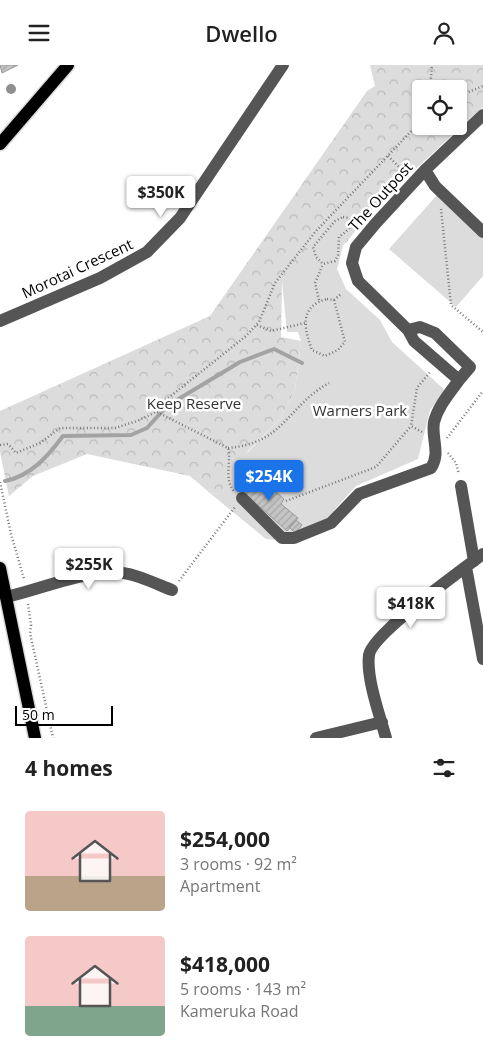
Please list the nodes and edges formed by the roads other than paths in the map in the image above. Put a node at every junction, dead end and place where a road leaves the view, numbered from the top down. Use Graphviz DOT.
graph roads {
  1 [pos="68,65"];
  2 [pos="282,65"];
  3 [pos="483,115"];
  4 [pos="0,144"];
  5 [pos="425,170"];
  6 [pos="483,232"];
  7 [pos="0,321"];
  8 [pos="408,330"];
  9 [pos="459,380"];
  10 [pos="460,486"];
  11 [pos="242,498"];
  12 [pos="474,561"];
  13 [pos="0,568"];
  14 [pos="172,590"];
  15 [pos="6,597"];
  16 [pos="483,659"];
  17 [pos="382,722"];
  18 [pos="35,738"];
  19 [pos="316,738"];
  20 [pos="386,738"];
  1 -- 4 [label="main road"];
  2 -- 7 [label="street, Morotai Crescent"];
  3 -- 5 [label="street, The Outpost"];
  5 -- 6 [label="street"];
  5 -- 8 [label="street, The Outpost"];
  8 -- 9 [label="street, The Outpost"];
  8 -- 9 [label="street"];
  9 -- 11 [label="street"];
  10 -- 12 [label="street"];
  12 -- 16 [label="street"];
  12 -- 17 [label="street"];
  13 -- 15 [label="main road"];
  14 -- 15 [label="street"];
  15 -- 18 [label="main road"];
  17 -- 19 [label="street"];
  17 -- 20 [label="street"];
}
